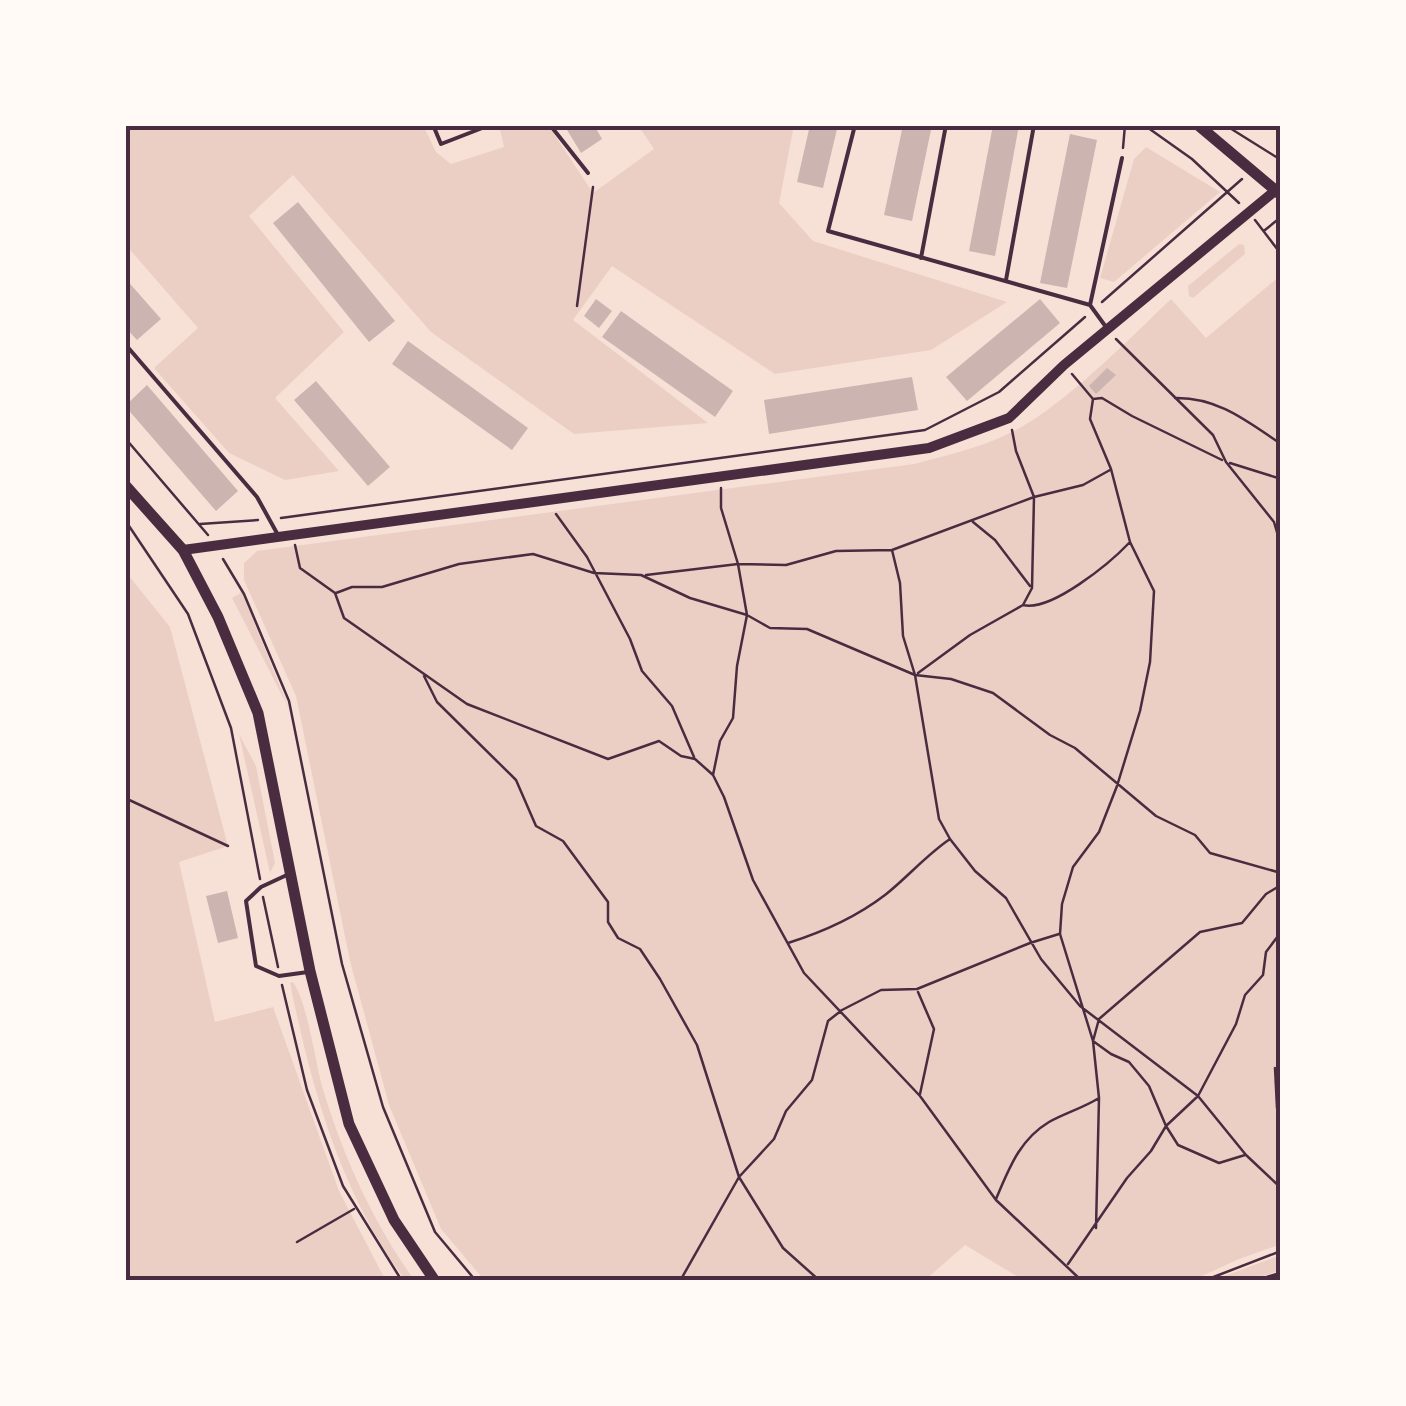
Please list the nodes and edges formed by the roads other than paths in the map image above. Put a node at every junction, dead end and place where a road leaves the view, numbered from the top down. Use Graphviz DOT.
graph roads {
  1 [pos="432,125"];
  2 [pos="490,125"];
  3 [pos="550,125"];
  4 [pos="855,125"];
  5 [pos="946,125"];
  6 [pos="1034,125"];
  7 [pos="1198,125"];
  8 [pos="1122,158"];
  9 [pos="588,173"];
  10 [pos="1278,193"];
  11 [pos="921,258"];
  12 [pos="1006,280"];
  13 [pos="1092,307"];
  14 [pos="1108,331"];
  15 [pos="125,344"];
  16 [pos="125,484"];
  17 [pos="280,537"];
  18 [pos="183,550"];
  19 [pos="289,874"];
  20 [pos="310,971"];
  21 [pos="1281,1277"];
  22 [pos="435,1281"];
  23 [pos="1268,1281"];
  1 -- 2 [label="lane"];
  3 -- 9 [label="lane"];
  4 -- 11 [label="lane"];
  5 -- 11 [label="lane"];
  6 -- 12 [label="lane"];
  7 -- 10 [label="main road"];
  8 -- 13 [label="lane"];
  10 -- 14 [label="street"];
  11 -- 12 [label="lane"];
  12 -- 13 [label="lane"];
  13 -- 14 [label="lane"];
  14 -- 17 [label="street"];
  15 -- 17 [label="lane"];
  16 -- 18 [label="main road"];
  17 -- 18 [label="street"];
  18 -- 19 [label="main road"];
  19 -- 20 [label="main road"];
  19 -- 20 [label="lane"];
  20 -- 22 [label="main road"];
  21 -- 23 [label="main road"];
}
